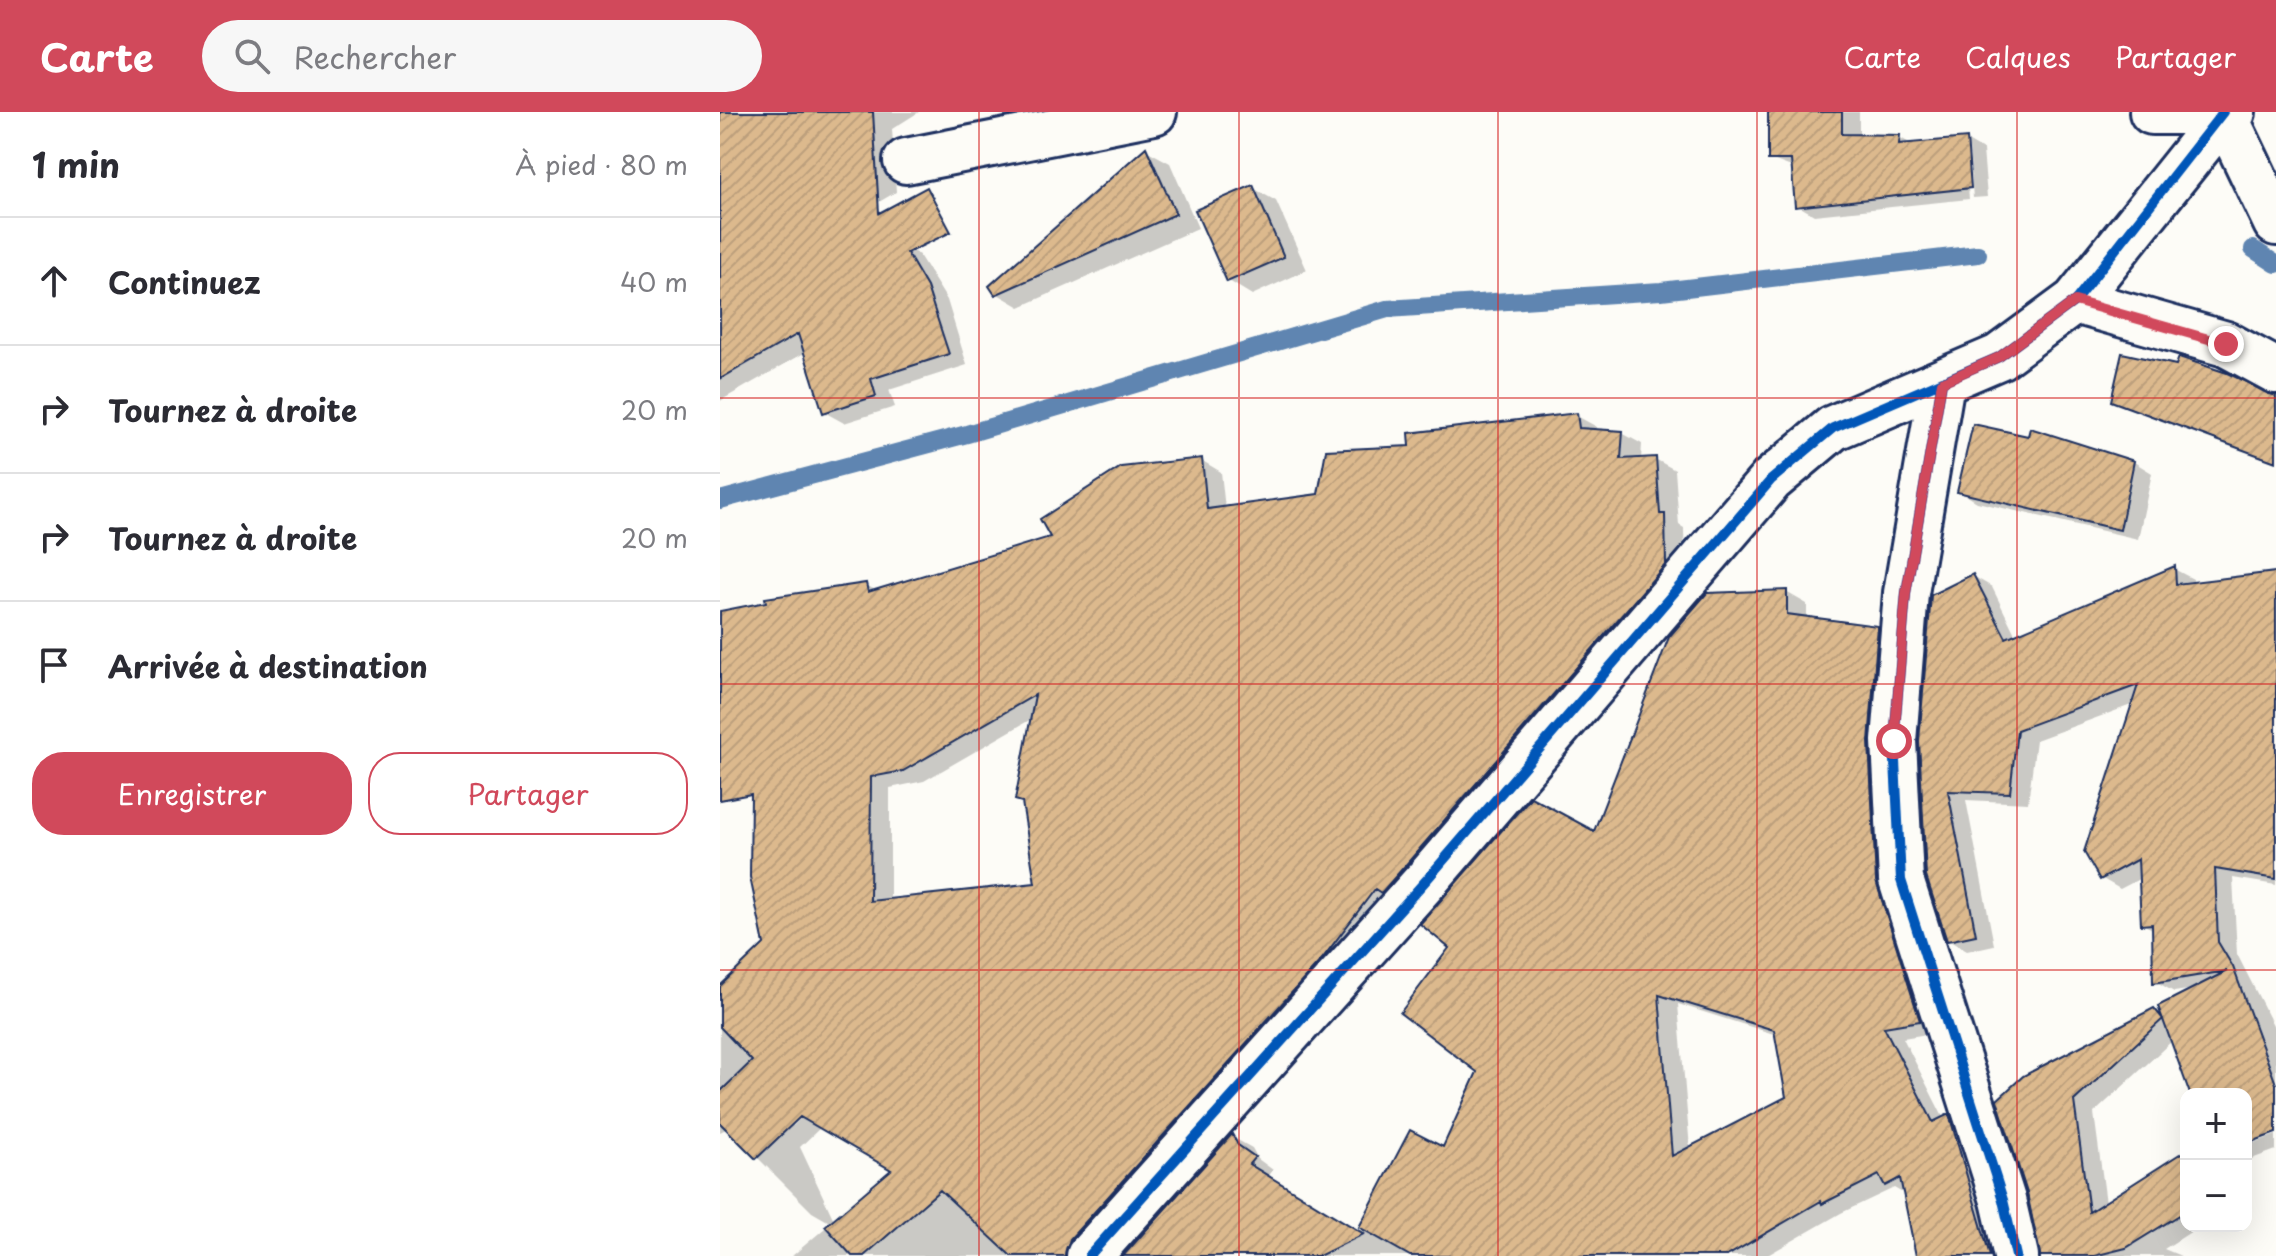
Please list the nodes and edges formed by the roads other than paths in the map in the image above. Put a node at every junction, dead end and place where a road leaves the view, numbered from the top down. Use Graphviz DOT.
graph roads {
  1 [pos="1154,112"];
  2 [pos="2152,112"];
  3 [pos="2227,113"];
  4 [pos="906,161"];
  5 [pos="2276,223"];
  6 [pos="2075,301"];
  7 [pos="2276,371"];
  8 [pos="1942,382"];
  9 [pos="1089,1256"];
  10 [pos="2016,1256"];
  1 -- 4 [label="street"];
  2 -- 3 [label="street"];
  3 -- 5 [label="street"];
  3 -- 6 [label="street"];
  6 -- 7 [label="street"];
  6 -- 8 [label="street"];
  8 -- 9 [label="street"];
  8 -- 10 [label="street"];
}
